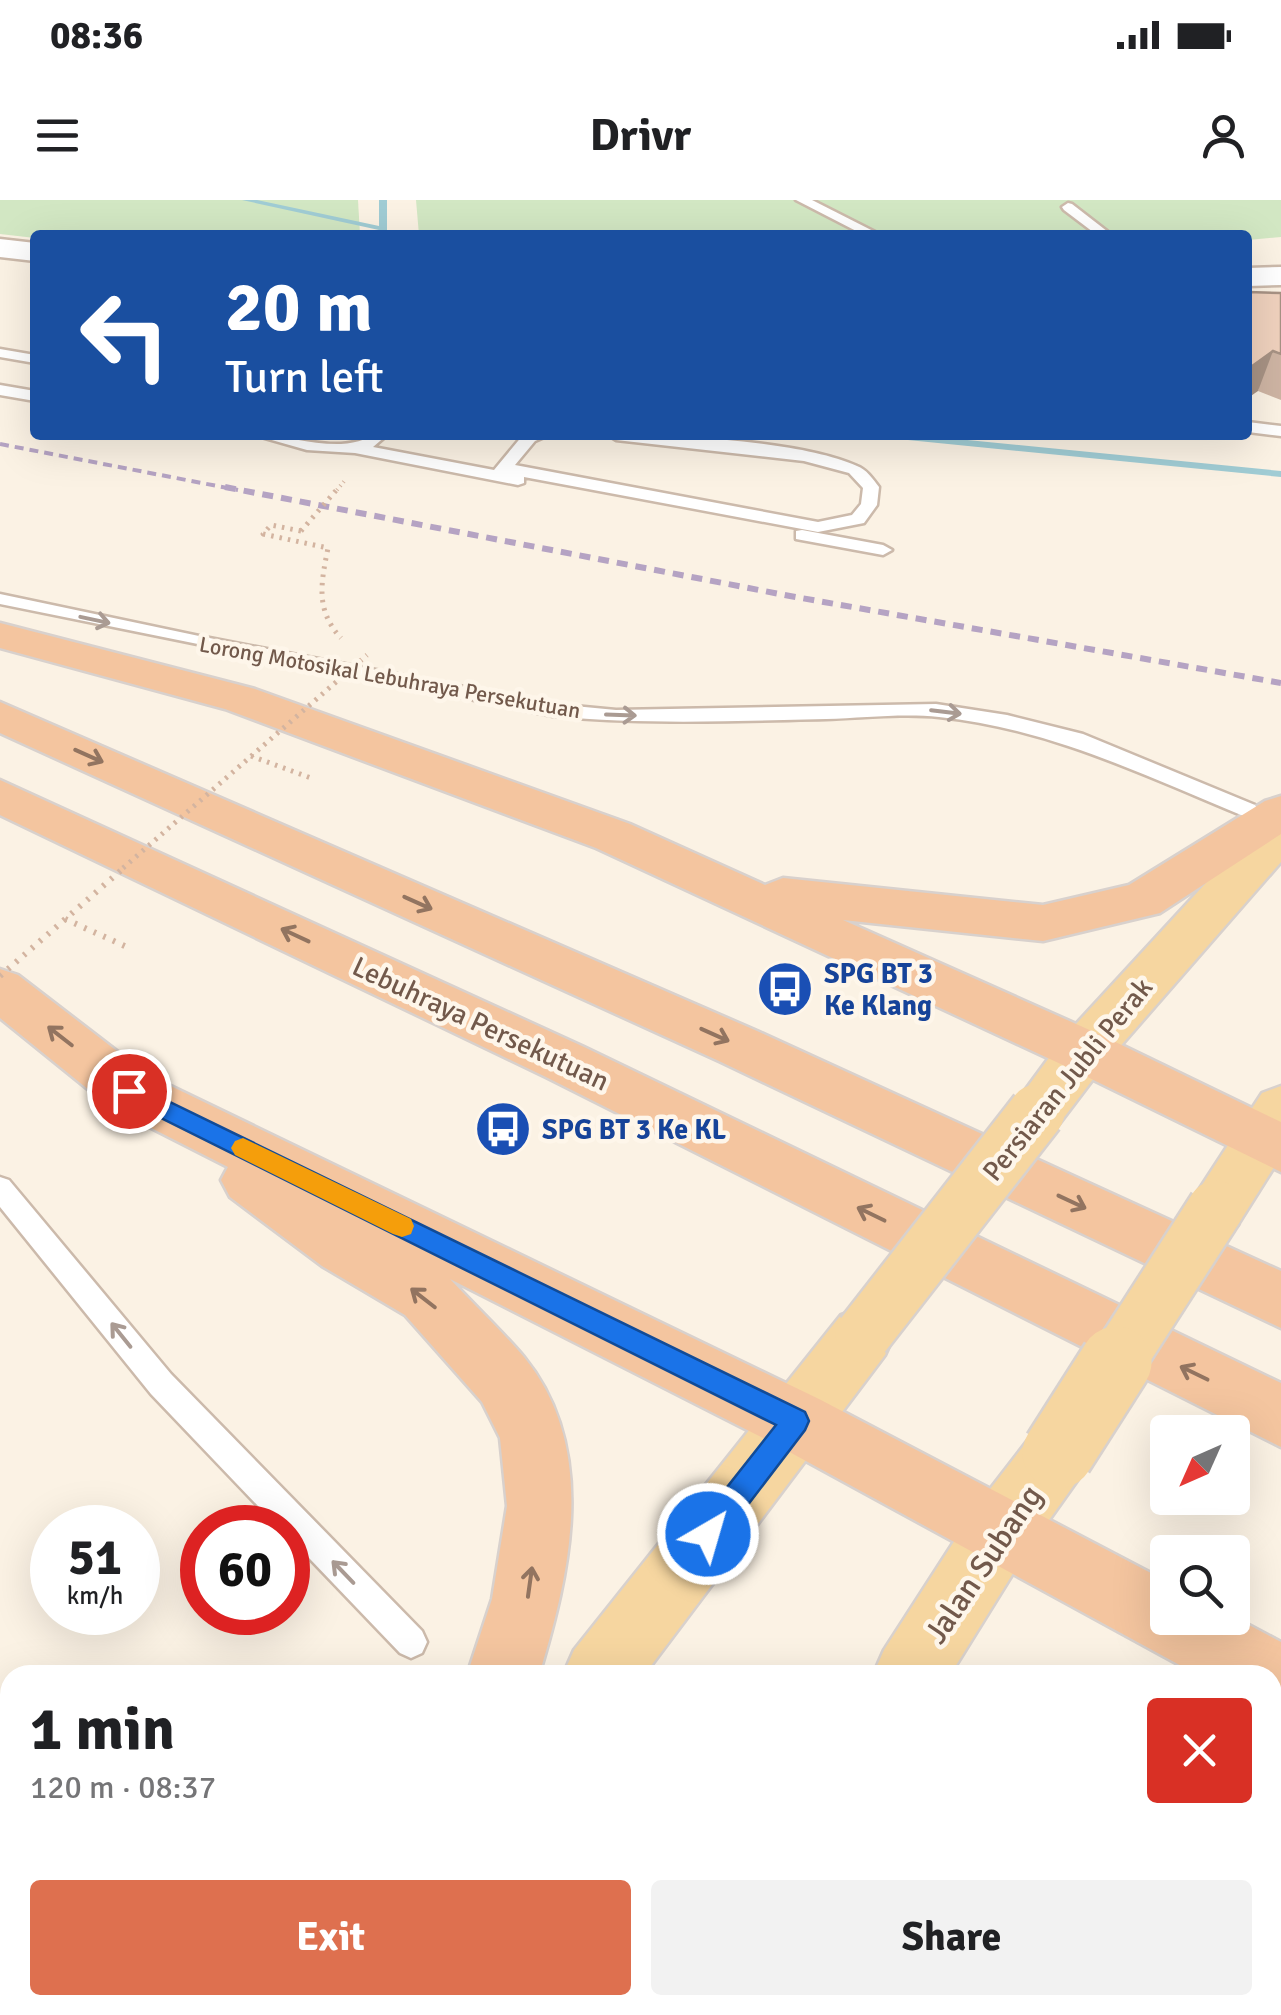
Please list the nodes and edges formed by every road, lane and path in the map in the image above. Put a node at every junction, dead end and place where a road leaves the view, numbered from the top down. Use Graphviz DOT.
graph roads {
  1 [pos="802,200"];
  2 [pos="1068,207"];
  3 [pos="864,230"];
  4 [pos="1098,230"];
  5 [pos="0,248"];
  6 [pos="30,251"];
  7 [pos="1281,276"];
  8 [pos="1252,278"];
  9 [pos="0,353"];
  10 [pos="30,358"];
  11 [pos="0,390"];
  12 [pos="30,395"];
  13 [pos="1252,427"];
  14 [pos="1281,431"];
  15 [pos="295,440"];
  16 [pos="373,440"];
  17 [pos="528,440"];
  18 [pos="661,440"];
  19 [pos="360,450"];
  20 [pos="501,472"];
  21 [pos="346,479"];
  22 [pos="883,550"];
  23 [pos="0,599"];
  24 [pos="0,635"];
  25 [pos="345,641"];
  26 [pos="356,648"];
  27 [pos="0,716"];
  28 [pos="251,756"];
  29 [pos="311,778"];
  30 [pos="0,796"];
  31 [pos="1270,818"];
  32 [pos="741,892"];
  33 [pos="65,919"];
  34 [pos="127,947"];
  35 [pos="0,976"];
  36 [pos="0,989"];
  37 [pos="1084,1051"];
  38 [pos="129,1091"];
  39 [pos="1274,1133"];
  40 [pos="0,1188"];
  41 [pos="1281,1300"];
  42 [pos="1281,1416"];
  43 [pos="796,1421"];
  44 [pos="1001,1530"];
  45 [pos="411,1642"];
  46 [pos="506,1665"];
  47 [pos="607,1665"];
  48 [pos="915,1665"];
  49 [pos="1251,1665"];
  1 -- 3 [label="lane"];
  2 -- 4 [label="lane"];
  5 -- 6 [label="street"];
  7 -- 8 [label="street"];
  9 -- 10 [label="lane"];
  11 -- 12 [label="lane"];
  13 -- 14 [label="lane"];
  15 -- 19 [label="lane"];
  16 -- 19 [label="lane"];
  17 -- 20 [label="lane"];
  18 -- 20 [label="lane"];
  19 -- 20 [label="lane"];
  20 -- 22 [label="lane"];
  21 -- 25 [label="path, bridge"];
  23 -- 31 [label="lane, Lorong Motosikal Lebuhraya Persekutuan, one-way"];
  24 -- 32 [label="highway"];
  26 -- 28 [label="path, bridge"];
  27 -- 41 [label="highway, one-way"];
  28 -- 29 [label="path"];
  28 -- 33 [label="path, bridge"];
  42 -- 30 [label="highway, Lebuhraya Persekutuan, one-way"];
  31 -- 32 [label="highway"];
  31 -- 37 [label="main road, Persiaran Jubli Perak"];
  32 -- 37 [label="highway"];
  33 -- 34 [label="path"];
  33 -- 35 [label="path, bridge"];
  38 -- 36 [label="highway, one-way"];
  37 -- 39 [label="highway"];
  37 -- 43 [label="main road, Persiaran Jubli Perak, bridge"];
  38 -- 43 [label="highway"];
  46 -- 38 [label="highway, one-way"];
  39 -- 44 [label="main road, Jalan Subang, bridge"];
  45 -- 40 [label="lane, one-way"];
  43 -- 44 [label="highway"];
  43 -- 47 [label="main road"];
  44 -- 48 [label="main road, Jalan Subang"];
  44 -- 49 [label="highway"];
}
